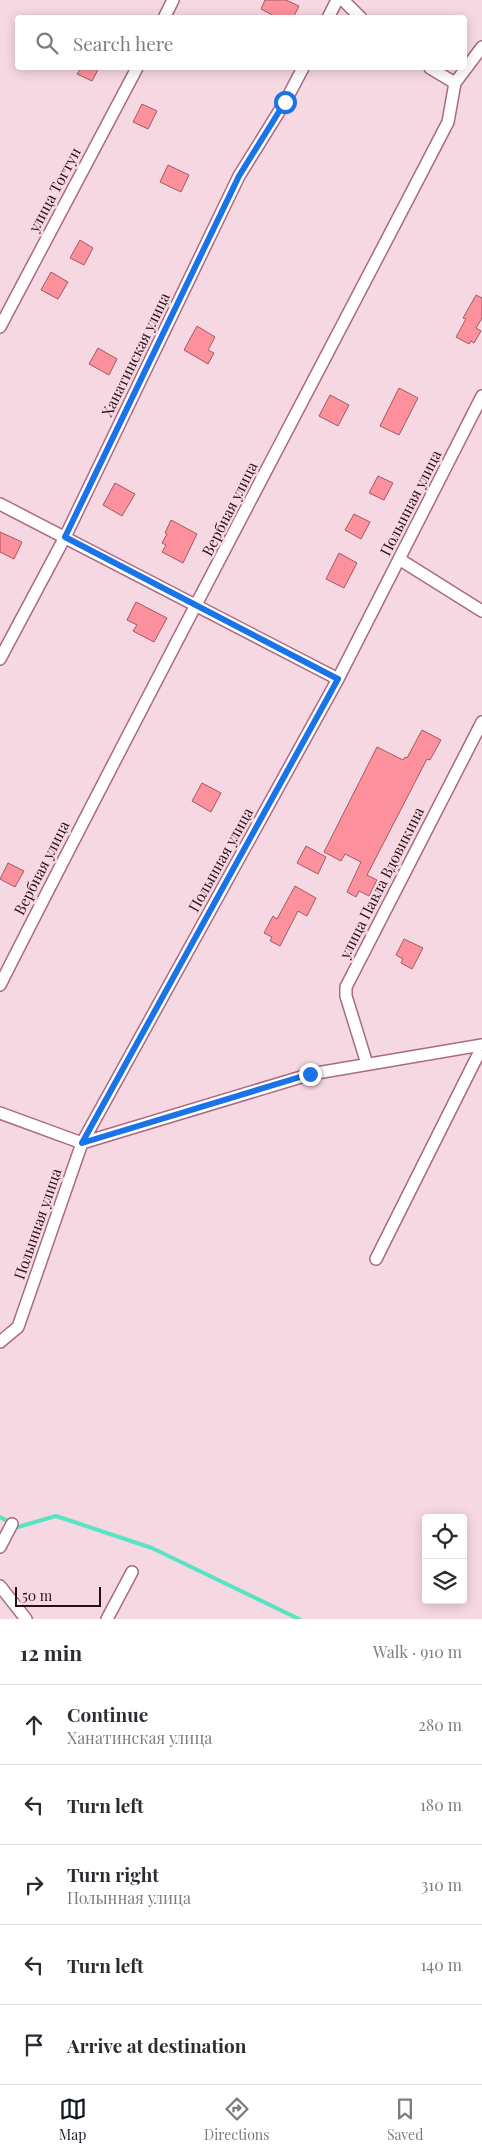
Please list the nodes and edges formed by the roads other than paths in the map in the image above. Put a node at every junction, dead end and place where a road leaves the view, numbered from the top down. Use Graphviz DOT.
graph roads {
  1 [pos="173,0"];
  2 [pos="337,0"];
  3 [pos="343,0"];
  4 [pos="166,15"];
  5 [pos="330,15"];
  6 [pos="358,15"];
  7 [pos="482,47"];
  8 [pos="467,67"];
  9 [pos="136,70"];
  10 [pos="302,70"];
  11 [pos="433,70"];
  12 [pos="465,70"];
  13 [pos="455,83"];
  14 [pos="0,327"];
  15 [pos="482,396"];
  16 [pos="0,504"];
  17 [pos="65,537"];
  18 [pos="399,560"];
  19 [pos="197,606"];
  20 [pos="482,612"];
  21 [pos="0,659"];
  22 [pos="338,679"];
  23 [pos="482,722"];
  24 [pos="0,985"];
  25 [pos="482,1046"];
  26 [pos="367,1064"];
  27 [pos="0,1113"];
  28 [pos="82,1143"];
  29 [pos="376,1260"];
  30 [pos="0,1342"];
  31 [pos="12,1524"];
  32 [pos="0,1547"];
  33 [pos="132,1572"];
  34 [pos="0,1586"];
  35 [pos="26,1619"];
  36 [pos="108,1619"];
  1 -- 4 [label="street"];
  2 -- 5 [label="street"];
  3 -- 6 [label="street"];
  7 -- 8 [label="street, Вербная улица"];
  9 -- 14 [label="street, улица Тогтун"];
  10 -- 17 [label="street, Ханатинская улица"];
  11 -- 13 [label="street"];
  12 -- 13 [label="street, Вербная улица"];
  13 -- 19 [label="street, Вербная улица"];
  15 -- 18 [label="street, Полынная улица"];
  16 -- 17 [label="street"];
  17 -- 19 [label="street"];
  17 -- 21 [label="street, Ханатинская улица"];
  18 -- 20 [label="street"];
  18 -- 22 [label="street, Полынная улица"];
  19 -- 22 [label="street"];
  19 -- 24 [label="street, Вербная улица"];
  22 -- 28 [label="street, Полынная улица"];
  23 -- 26 [label="street, улица Павла Вдовикина"];
  25 -- 26 [label="street"];
  25 -- 29 [label="street"];
  26 -- 28 [label="street"];
  27 -- 28 [label="street"];
  28 -- 30 [label="street, Полынная улица"];
  31 -- 32 [label="street"];
  33 -- 36 [label="street"];
  34 -- 35 [label="street"];
}
